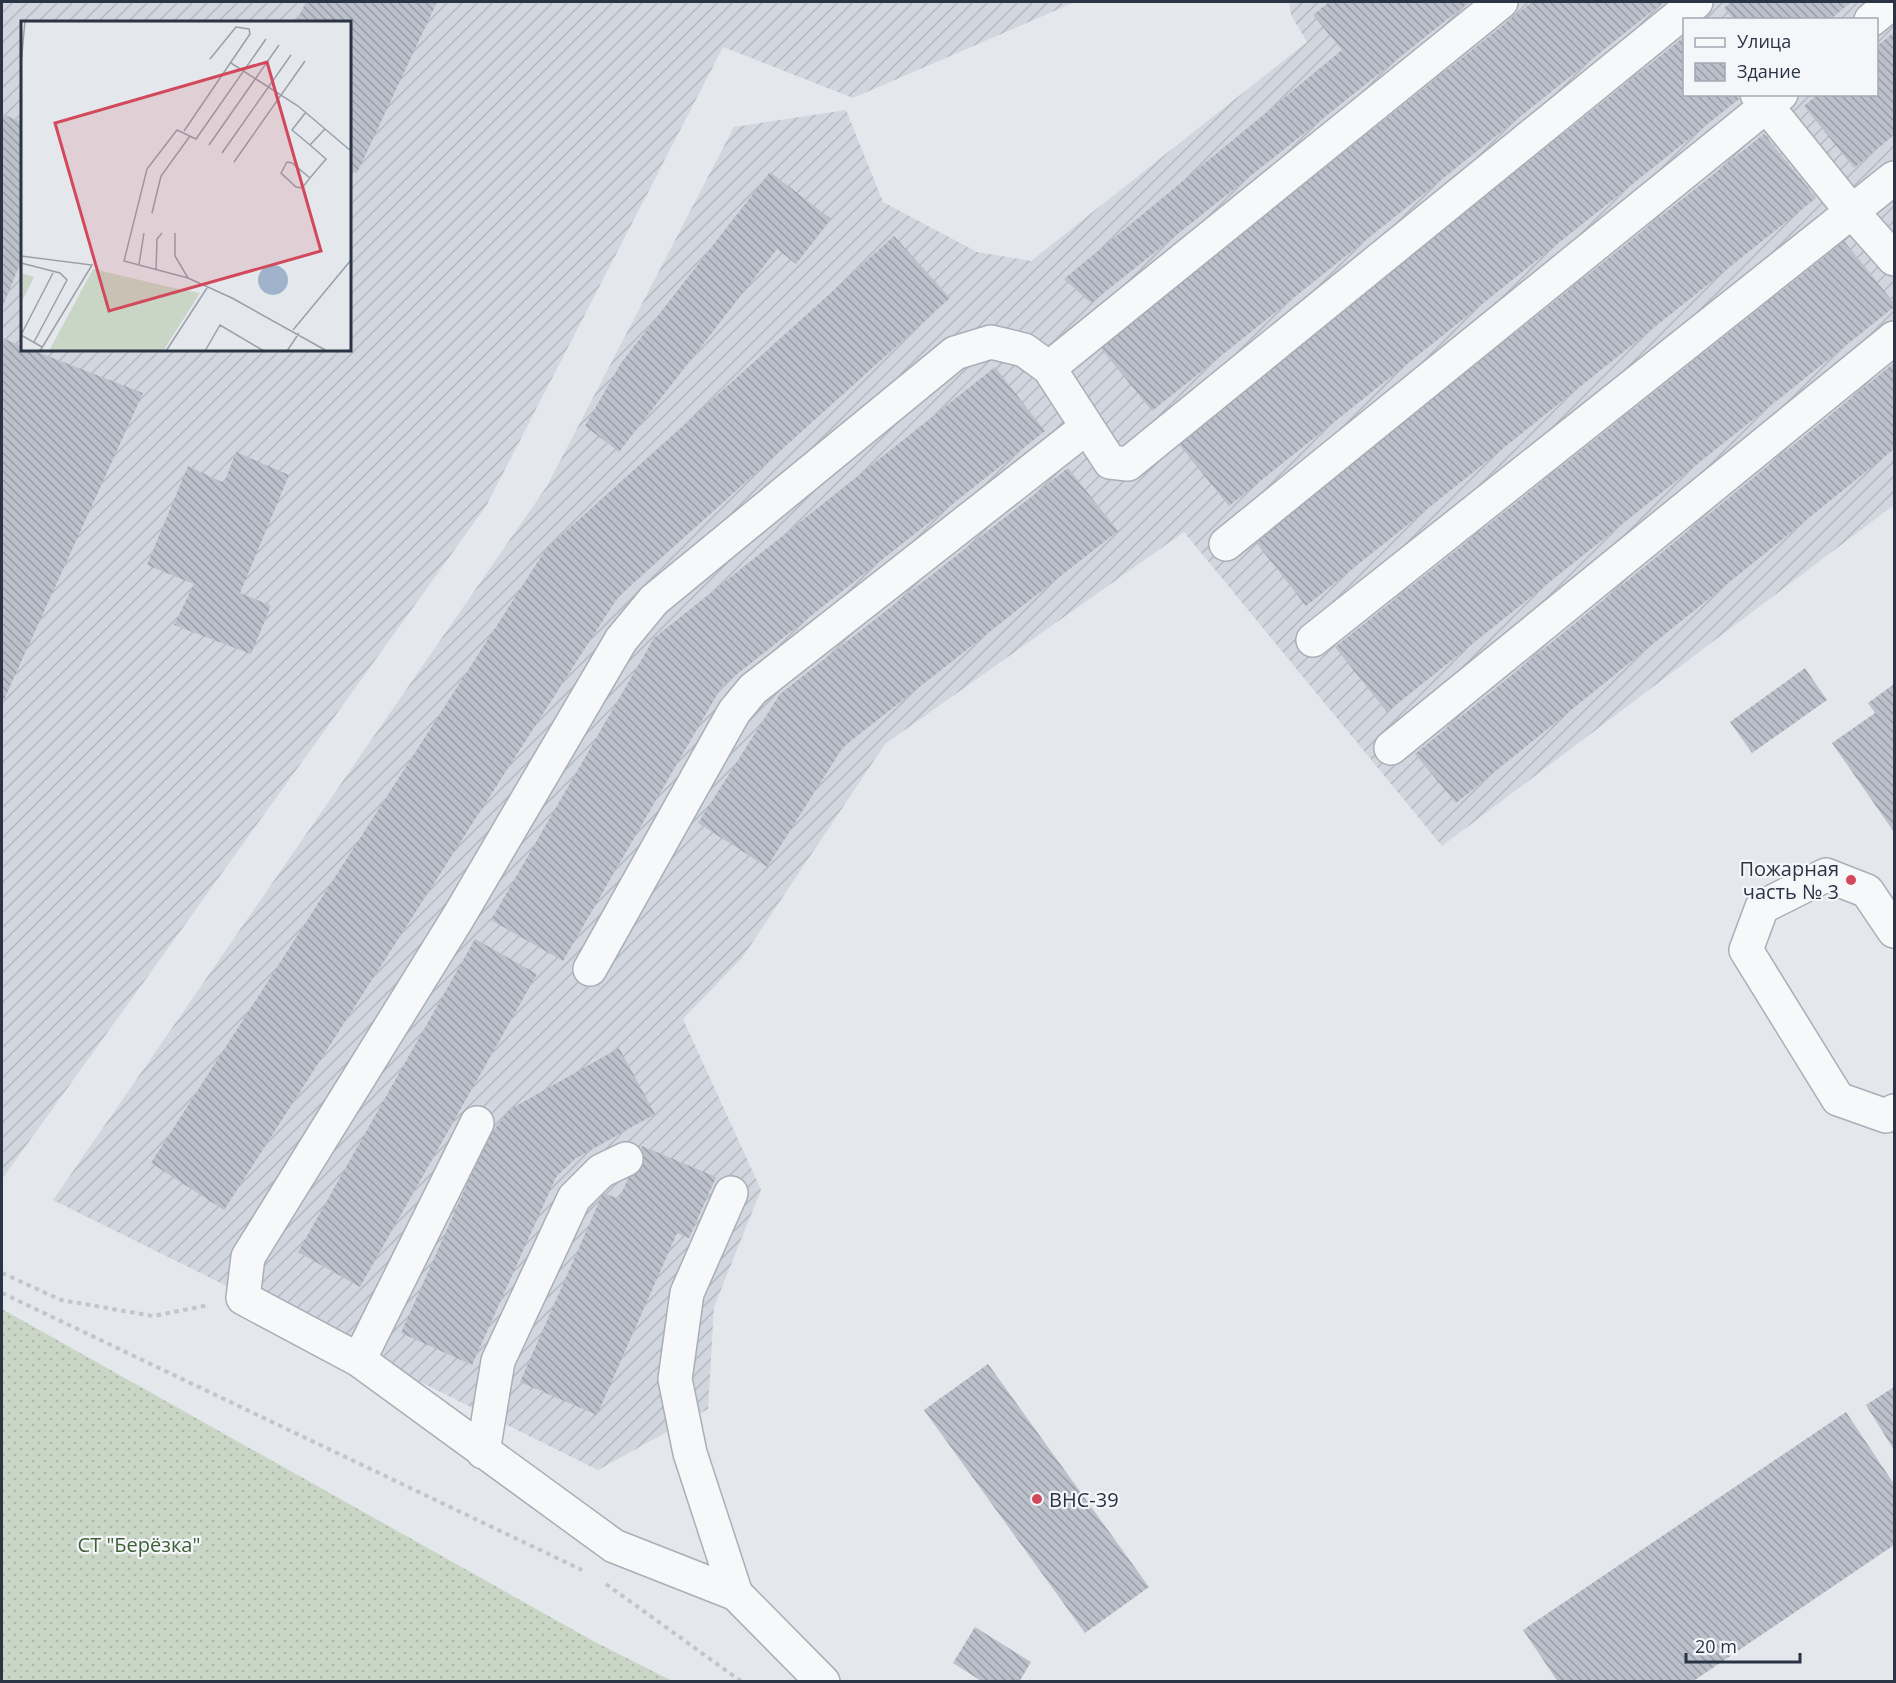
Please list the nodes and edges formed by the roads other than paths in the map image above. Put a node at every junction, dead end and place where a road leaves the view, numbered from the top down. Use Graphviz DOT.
graph roads {
  1 [pos="1501,2"];
  2 [pos="1893,2"];
  3 [pos="1686,9"];
  4 [pos="1873,18"];
  5 [pos="1768,98"];
  6 [pos="1894,178"];
  7 [pos="1853,213"];
  8 [pos="1894,259"];
  9 [pos="1894,338"];
  10 [pos="1049,368"];
  11 [pos="1088,427"];
  12 [pos="1226,544"];
  13 [pos="1313,640"];
  14 [pos="1391,748"];
  15 [pos="1894,931"];
  16 [pos="590,969"];
  17 [pos="1894,1111"];
  18 [pos="477,1123"];
  19 [pos="626,1159"];
  20 [pos="731,1193"];
  21 [pos="359,1360"];
  22 [pos="483,1452"];
  23 [pos="736,1594"];
  24 [pos="823,1682"];
  1 -- 10 [label="lane"];
  2 -- 4 [label="lane"];
  3 -- 11 [label="lane"];
  5 -- 7 [label="lane"];
  5 -- 12 [label="lane"];
  6 -- 7 [label="lane"];
  7 -- 8 [label="lane"];
  7 -- 13 [label="lane"];
  9 -- 14 [label="lane"];
  10 -- 11 [label="lane"];
  10 -- 21 [label="lane"];
  11 -- 16 [label="lane"];
  15 -- 17 [label="lane"];
  18 -- 21 [label="lane"];
  19 -- 22 [label="lane"];
  20 -- 23 [label="lane"];
  21 -- 22 [label="lane"];
  22 -- 23 [label="lane"];
  23 -- 24 [label="lane"];
}
